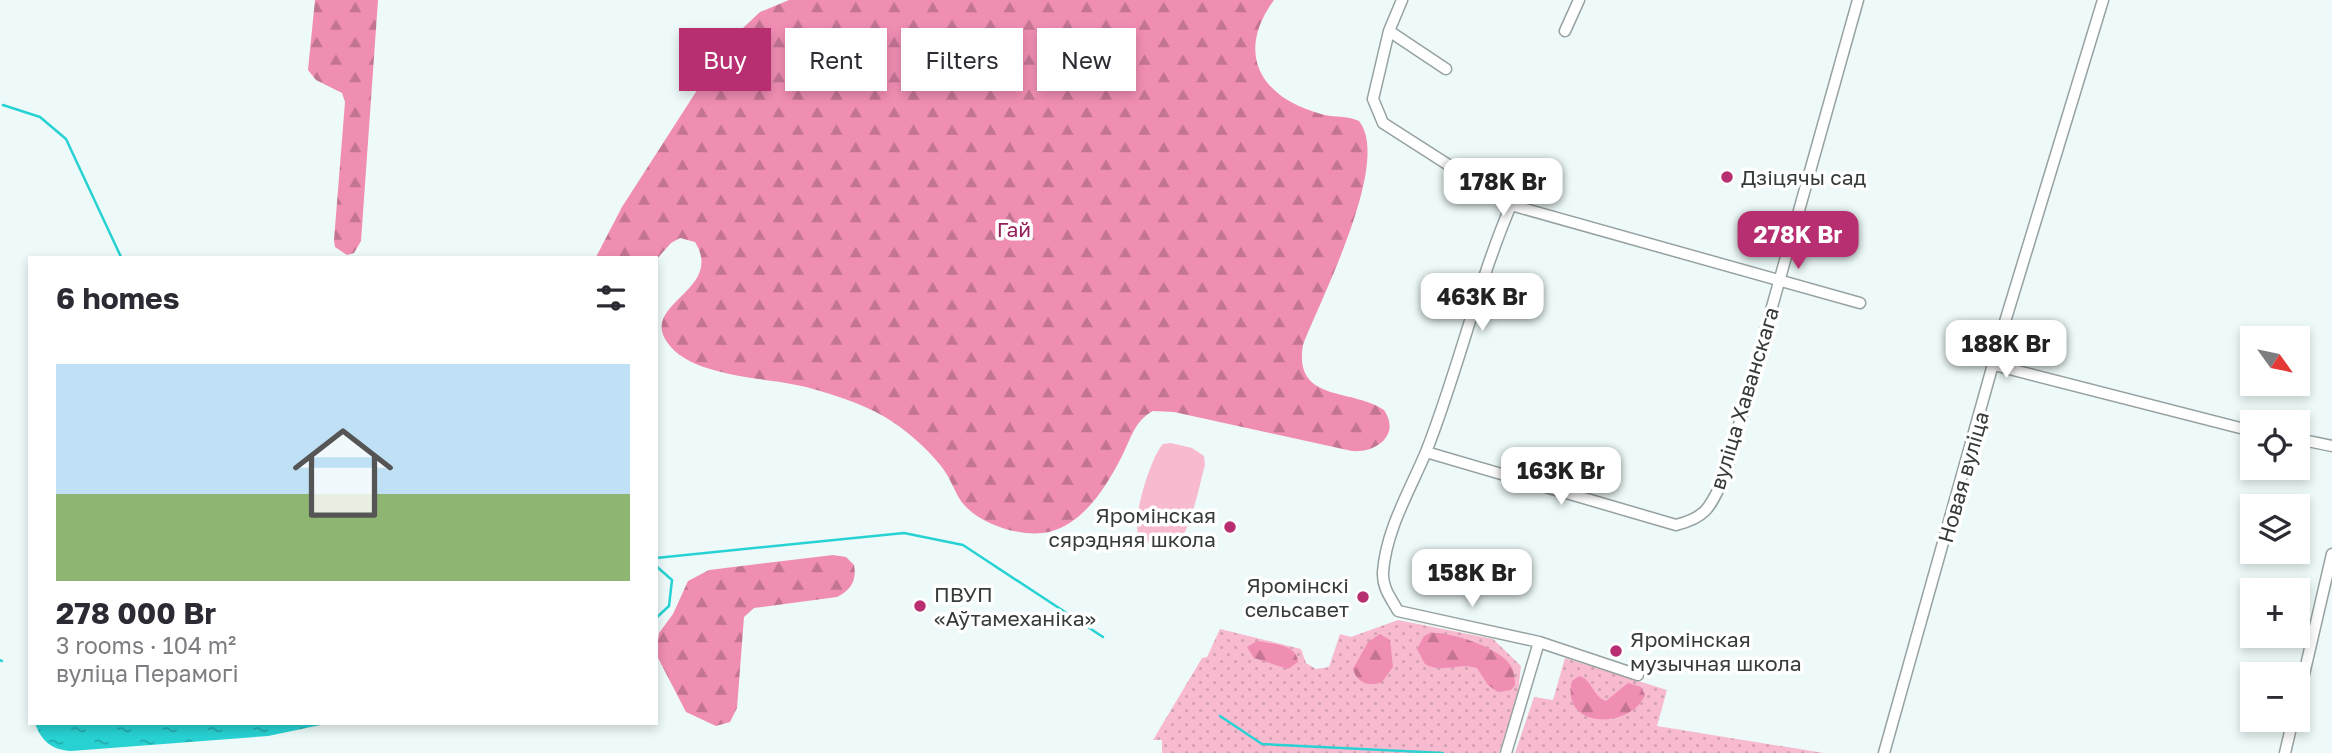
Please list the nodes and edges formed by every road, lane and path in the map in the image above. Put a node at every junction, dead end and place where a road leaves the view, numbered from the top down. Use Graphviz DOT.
graph roads {
  1 [pos="1402,0"];
  2 [pos="1579,0"];
  3 [pos="1858,0"];
  4 [pos="2104,0"];
  5 [pos="1389,31"];
  6 [pos="1565,31"];
  7 [pos="1446,69"];
  8 [pos="1511,205"];
  9 [pos="1779,282"];
  10 [pos="1860,303"];
  11 [pos="1994,365"];
  12 [pos="2240,428"];
  13 [pos="2310,441"];
  14 [pos="2332,446"];
  15 [pos="1426,452"];
  16 [pos="2332,554"];
  17 [pos="1539,642"];
  18 [pos="2307,662"];
  19 [pos="1638,675"];
  20 [pos="2290,732"];
  21 [pos="1506,753"];
  22 [pos="1884,753"];
  23 [pos="2285,753"];
  1 -- 5 [label="street"];
  2 -- 6 [label="street"];
  3 -- 9 [label="street, вуліца Хаванскага"];
  4 -- 11 [label="street, Новая вуліца"];
  5 -- 7 [label="street"];
  5 -- 8 [label="street"];
  8 -- 9 [label="street"];
  8 -- 15 [label="street"];
  9 -- 10 [label="street"];
  9 -- 15 [label="street, вуліца Хаванскага"];
  11 -- 12 [label="street"];
  11 -- 22 [label="street, Новая вуліца"];
  13 -- 14 [label="street"];
  15 -- 17 [label="street"];
  16 -- 18 [label="street"];
  17 -- 19 [label="street"];
  17 -- 21 [label="street"];
  20 -- 23 [label="street"];
}
